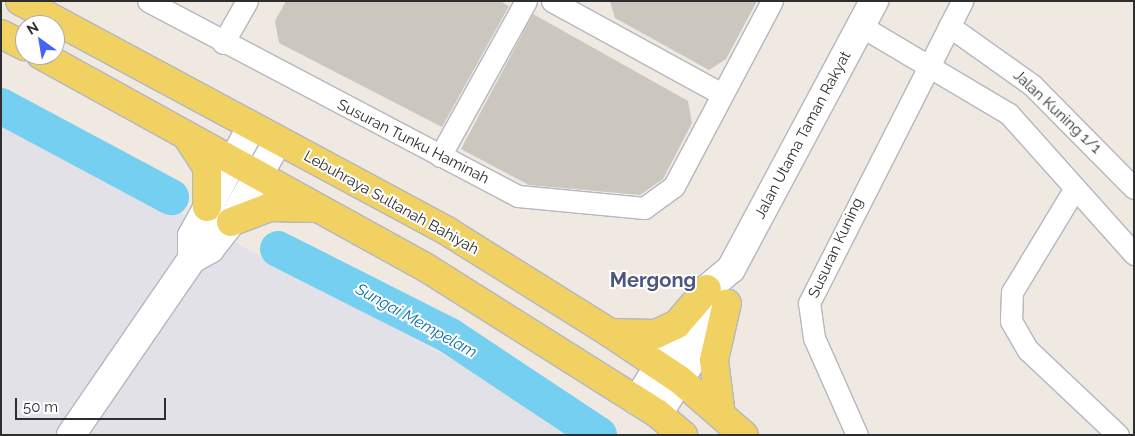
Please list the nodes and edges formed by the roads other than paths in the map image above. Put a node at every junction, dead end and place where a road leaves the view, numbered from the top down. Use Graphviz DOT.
graph roads {
  1 [pos="20,1"];
  2 [pos="148,1"];
  3 [pos="247,1"];
  4 [pos="526,1"];
  5 [pos="552,1"];
  6 [pos="772,1"];
  7 [pos="874,1"];
  8 [pos="962,1"];
  9 [pos="574,6"];
  10 [pos="177,8"];
  11 [pos="861,26"];
  12 [pos="949,26"];
  13 [pos="1,34"];
  14 [pos="15,41"];
  15 [pos="223,43"];
  16 [pos="59,65"];
  17 [pos="926,66"];
  18 [pos="720,93"];
  19 [pos="252,126"];
  20 [pos="180,132"];
  21 [pos="278,141"];
  22 [pos="440,156"];
  23 [pos="232,160"];
  24 [pos="258,176"];
  25 [pos="1075,188"];
  26 [pos="1134,188"];
  27 [pos="207,207"];
  28 [pos="320,210"];
  29 [pos="231,222"];
  30 [pos="1134,254"];
  31 [pos="192,260"];
  32 [pos="717,296"];
  33 [pos="610,333"];
  34 [pos="669,374"];
  35 [pos="647,407"];
  36 [pos="722,415"];
  37 [pos="71,435"];
  38 [pos="683,435"];
  39 [pos="744,435"];
  40 [pos="857,435"];
  41 [pos="1118,435"];
  1 -- 19 [label="main road, Lebuhraya Sultanah Bahiyah"];
  2 -- 10 [label="street, Susuran Tunku Haminah"];
  3 -- 15 [label="street"];
  4 -- 22 [label="street"];
  5 -- 9 [label="street"];
  6 -- 18 [label="street"];
  7 -- 11 [label="street, Jalan Utama Taman Rakyat"];
  8 -- 12 [label="street, Susuran Kuning"];
  9 -- 18 [label="street"];
  10 -- 15 [label="street, Susuran Tunku Haminah"];
  11 -- 17 [label="street"];
  11 -- 32 [label="street, Jalan Utama Taman Rakyat"];
  12 -- 17 [label="street, Susuran Kuning"];
  12 -- 26 [label="street, Jalan Kuning 1/1"];
  13 -- 14 [label="main road"];
  15 -- 22 [label="street, Susuran Tunku Haminah"];
  16 -- 20 [label="main road"];
  17 -- 25 [label="street"];
  17 -- 40 [label="street, Susuran Kuning"];
  18 -- 22 [label="street, Susuran Tunku Haminah"];
  19 -- 21 [label="main road, Lebuhraya Sultanah Bahiyah"];
  19 -- 23 [label="street"];
  20 -- 23 [label="main road"];
  20 -- 27 [label="main road"];
  21 -- 24 [label="street"];
  21 -- 33 [label="main road, Lebuhraya Sultanah Bahiyah"];
  23 -- 24 [label="main road"];
  23 -- 27 [label="street"];
  24 -- 28 [label="main road"];
  24 -- 29 [label="street"];
  25 -- 30 [label="street"];
  25 -- 41 [label="street"];
  27 -- 31 [label="street"];
  28 -- 29 [label="main road"];
  28 -- 35 [label="main road"];
  29 -- 31 [label="street"];
  31 -- 37 [label="street"];
  32 -- 33 [label="main road"];
  32 -- 34 [label="street, Jalan Utama Taman Rakyat"];
  32 -- 36 [label="main road"];
  33 -- 34 [label="main road, Lebuhraya Sultanah Bahiyah"];
  34 -- 35 [label="street, Jalan Utama Taman Rakyat"];
  34 -- 36 [label="main road, Lebuhraya Sultanah Bahiyah"];
  35 -- 38 [label="main road"];
  36 -- 39 [label="main road, Lebuhraya Sultanah Bahiyah"];
}
